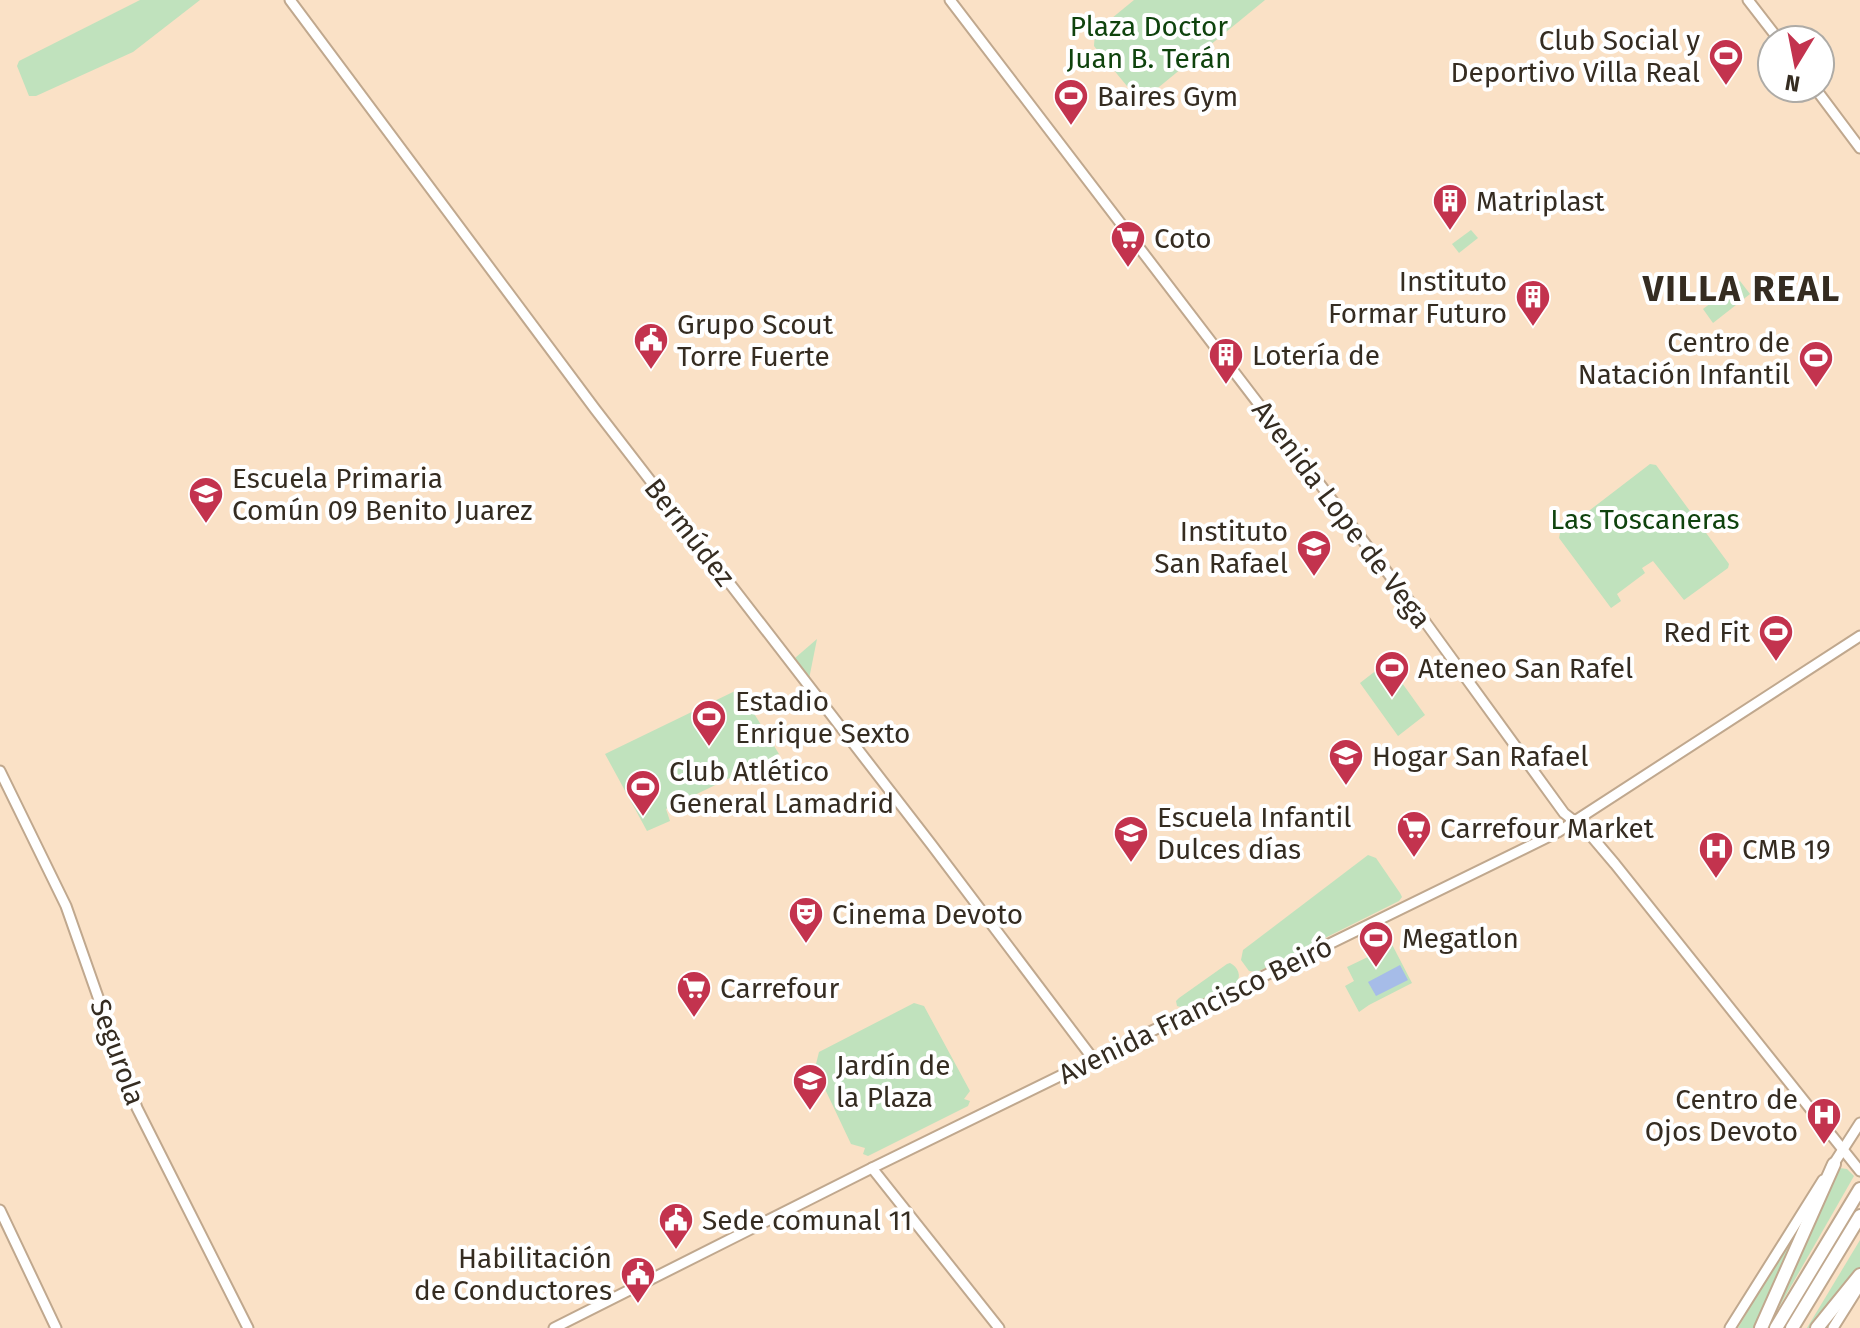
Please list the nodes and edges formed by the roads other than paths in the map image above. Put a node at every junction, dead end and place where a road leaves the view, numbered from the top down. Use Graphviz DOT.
graph roads {
  1 [pos="290,0"];
  2 [pos="950,0"];
  3 [pos="1748,0"];
  4 [pos="1767,24"];
  5 [pos="1827,104"];
  6 [pos="1860,148"];
  7 [pos="1860,636"];
  8 [pos="0,771"];
  9 [pos="1575,822"];
  10 [pos="1094,1060"];
  11 [pos="1860,1123"];
  12 [pos="1843,1150"];
  13 [pos="1834,1164"];
  14 [pos="872,1168"];
  15 [pos="1859,1170"];
  16 [pos="1860,1189"];
  17 [pos="0,1210"];
  18 [pos="1860,1216"];
  19 [pos="1860,1275"];
  20 [pos="1860,1285"];
  21 [pos="56,1328"];
  22 [pos="248,1328"];
  23 [pos="554,1328"];
  24 [pos="999,1328"];
  25 [pos="1730,1328"];
  26 [pos="1761,1328"];
  27 [pos="1776,1328"];
  28 [pos="1792,1328"];
  29 [pos="1817,1328"];
  30 [pos="1833,1328"];
  1 -- 10 [label="main road, Bermúdez"];
  2 -- 9 [label="main road, Avenida Lope de Vega"];
  3 -- 4 [label="main road"];
  5 -- 6 [label="main road"];
  7 -- 9 [label="main road, Avenida Francisco Beiró"];
  8 -- 22 [label="main road, Segurola"];
  9 -- 10 [label="main road, Avenida Francisco Beiró"];
  9 -- 12 [label="main road, Avenida Lope de Vega"];
  10 -- 14 [label="main road, Avenida Francisco Beiró"];
  11 -- 12 [label="main road"];
  12 -- 13 [label="main road"];
  12 -- 15 [label="main road, Avenida Lope de Vega"];
  13 -- 25 [label="main road"];
  13 -- 26 [label="highway"];
  14 -- 23 [label="main road, Avenida Francisco Beiró"];
  14 -- 24 [label="main road"];
  16 -- 27 [label="highway"];
  17 -- 21 [label="main road"];
  18 -- 28 [label="highway"];
  19 -- 29 [label="highway"];
  20 -- 30 [label="main road"];
}
